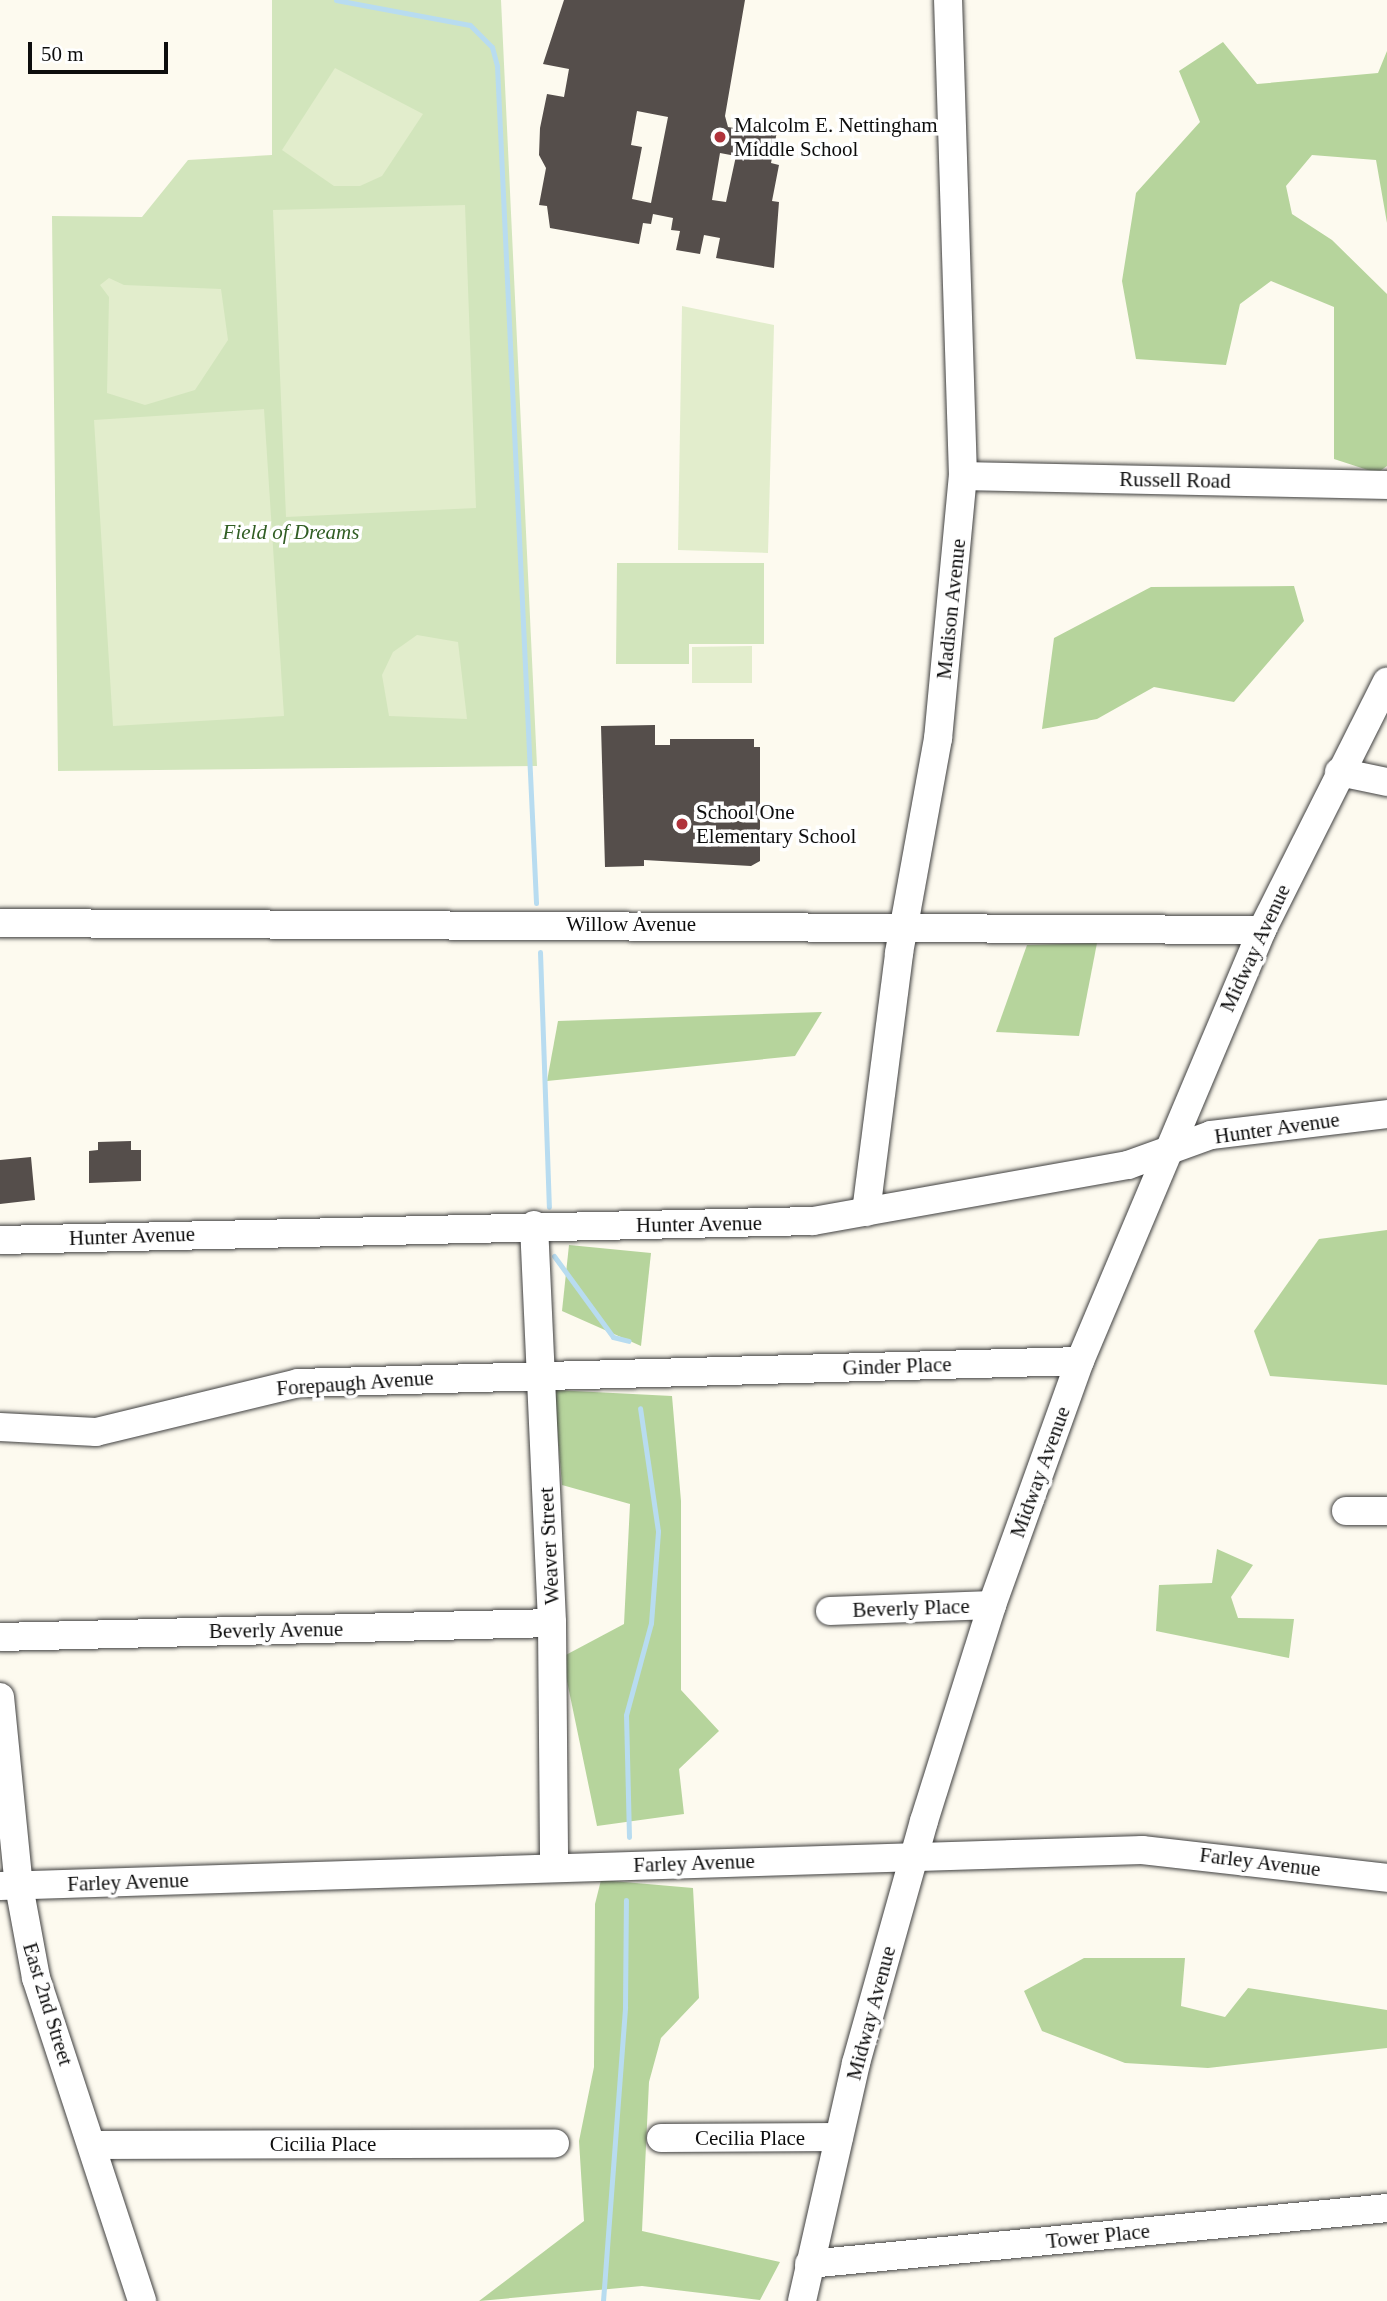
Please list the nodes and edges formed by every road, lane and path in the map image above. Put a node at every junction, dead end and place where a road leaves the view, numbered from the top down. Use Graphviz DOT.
graph roads {
  1 [pos="948,0"];
  2 [pos="963,476"];
  3 [pos="1387,485"];
  4 [pos="1387,682"];
  5 [pos="1339,772"];
  6 [pos="1387,782"];
  7 [pos="0,923"];
  8 [pos="904,930"];
  9 [pos="1262,930"];
  10 [pos="1387,1114"];
  11 [pos="1163,1153"];
  12 [pos="866,1212"];
  13 [pos="534,1225"];
  14 [pos="0,1240"];
  15 [pos="1080,1361"];
  16 [pos="715,1371"];
  17 [pos="541,1373"];
  18 [pos="0,1427"];
  19 [pos="1346,1511"];
  20 [pos="1387,1511"];
  21 [pos="992,1605"];
  22 [pos="830,1611"];
  23 [pos="552,1623"];
  24 [pos="0,1637"];
  25 [pos="0,1697"];
  26 [pos="914,1857"];
  27 [pos="554,1868"];
  28 [pos="1387,1878"];
  29 [pos="10,1886"];
  30 [pos="839,2137"];
  31 [pos="661,2138"];
  32 [pos="555,2143"];
  33 [pos="92,2145"];
  34 [pos="1387,2208"];
  35 [pos="809,2264"];
  36 [pos="142,2301"];
  37 [pos="802,2301"];
  1 -- 2 [label="street, Madison Avenue"];
  2 -- 3 [label="street, Russell Road"];
  2 -- 8 [label="street, Madison Avenue"];
  4 -- 5 [label="street, Midway Avenue"];
  5 -- 6 [label="street"];
  5 -- 9 [label="street, Midway Avenue"];
  7 -- 8 [label="street, Willow Avenue"];
  8 -- 9 [label="street, Willow Avenue"];
  8 -- 12 [label="street, Madison Avenue"];
  9 -- 11 [label="street, Midway Avenue"];
  10 -- 11 [label="street, Hunter Avenue"];
  11 -- 12 [label="street, Hunter Avenue"];
  11 -- 15 [label="street, Midway Avenue"];
  12 -- 13 [label="street, Hunter Avenue"];
  13 -- 14 [label="street, Hunter Avenue"];
  13 -- 17 [label="street, Weaver Street"];
  15 -- 16 [label="street, Ginder Place"];
  15 -- 21 [label="street, Midway Avenue"];
  16 -- 17 [label="street, Forepaugh Avenue"];
  17 -- 18 [label="street, Forepaugh Avenue"];
  17 -- 23 [label="street, Weaver Street"];
  19 -- 20 [label="street"];
  21 -- 22 [label="street, Beverly Place"];
  21 -- 26 [label="street, Midway Avenue"];
  23 -- 24 [label="street, Beverly Avenue"];
  23 -- 27 [label="street, Weaver Street"];
  25 -- 29 [label="street, East 2nd Street"];
  26 -- 27 [label="street, Farley Avenue"];
  26 -- 28 [label="street, Farley Avenue"];
  26 -- 30 [label="street, Midway Avenue"];
  27 -- 29 [label="street, Farley Avenue"];
  29 -- 33 [label="street, East 2nd Street"];
  30 -- 31 [label="street, Cecilia Place"];
  30 -- 35 [label="street, Midway Avenue"];
  32 -- 33 [label="street, Cicilia Place"];
  33 -- 36 [label="street, East 2nd Street"];
  34 -- 35 [label="street, Tower Place"];
  35 -- 37 [label="street, Midway Avenue"];
}
